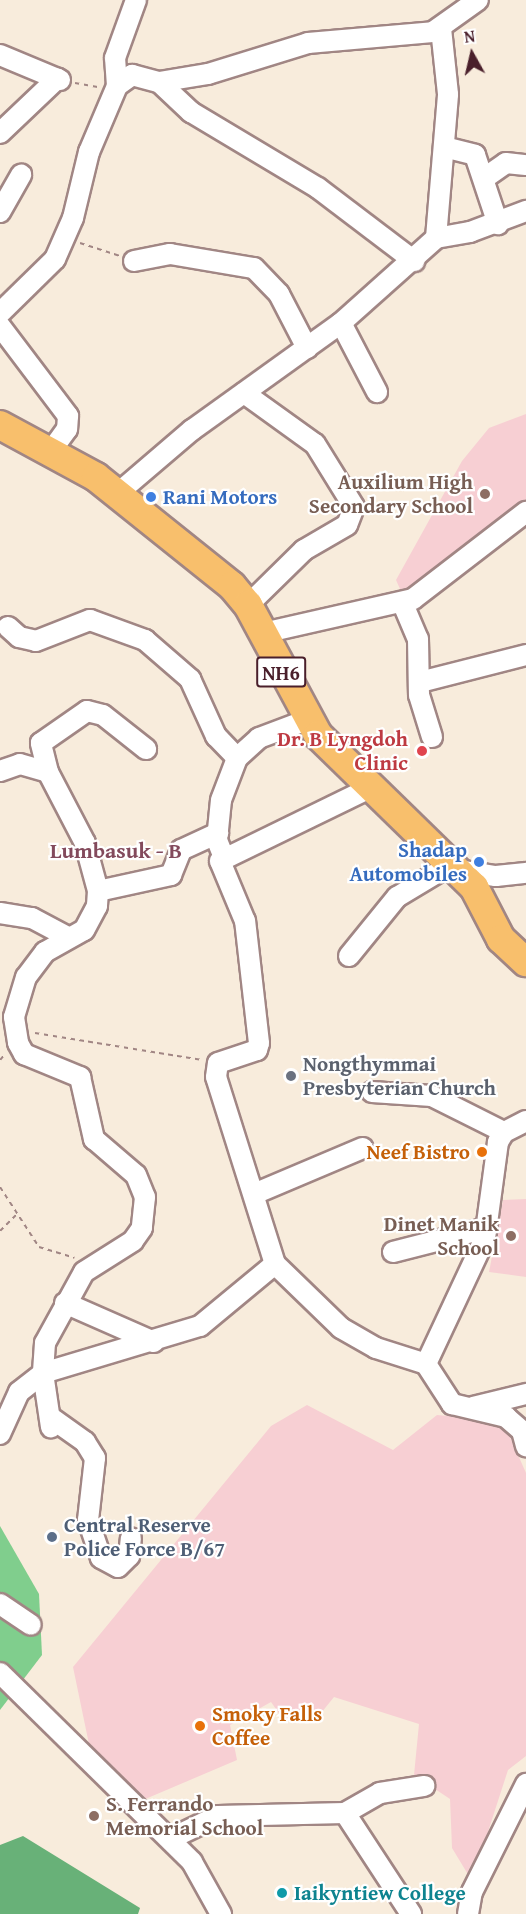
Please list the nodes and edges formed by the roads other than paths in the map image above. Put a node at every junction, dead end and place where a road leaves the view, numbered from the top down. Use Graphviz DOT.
graph roads {
  1 [pos="136,0"];
  2 [pos="478,0"];
  3 [pos="441,29"];
  4 [pos="0,55"];
  5 [pos="159,82"];
  6 [pos="117,87"];
  7 [pos="0,133"];
  8 [pos="444,147"];
  9 [pos="526,165"];
  10 [pos="21,175"];
  11 [pos="486,177"];
  12 [pos="526,211"];
  13 [pos="0,212"];
  14 [pos="498,224"];
  15 [pos="436,238"];
  16 [pos="134,261"];
  17 [pos="414,261"];
  18 [pos="0,313"];
  19 [pos="341,323"];
  20 [pos="0,326"];
  21 [pos="307,348"];
  22 [pos="377,392"];
  23 [pos="244,393"];
  24 [pos="0,425"];
  25 [pos="51,451"];
  26 [pos="117,494"];
  27 [pos="526,512"];
  28 [pos="403,604"];
  29 [pos="248,605"];
  30 [pos="8,627"];
  31 [pos="263,633"];
  32 [pos="526,655"];
  33 [pos="420,682"];
  34 [pos="307,720"];
  35 [pos="432,737"];
  36 [pos="146,749"];
  37 [pos="237,758"];
  38 [pos="0,771"];
  39 [pos="48,772"];
  40 [pos="374,786"];
  41 [pos="218,833"];
  42 [pos="223,855"];
  43 [pos="454,867"];
  44 [pos="526,873"];
  45 [pos="98,891"];
  46 [pos="0,913"];
  47 [pos="67,937"];
  48 [pos="349,956"];
  49 [pos="526,962"];
  50 [pos="372,1092"];
  51 [pos="526,1121"];
  52 [pos="504,1132"];
  53 [pos="363,1148"];
  54 [pos="254,1194"];
  55 [pos="487,1228"];
  56 [pos="393,1252"];
  57 [pos="275,1264"];
  58 [pos="65,1303"];
  59 [pos="154,1342"];
  60 [pos="426,1364"];
  61 [pos="43,1373"];
  62 [pos="526,1394"];
  63 [pos="460,1410"];
  64 [pos="0,1434"];
  65 [pos="526,1446"];
  66 [pos="130,1538"];
  67 [pos="0,1604"];
  68 [pos="31,1625"];
  69 [pos="0,1673"];
  70 [pos="424,1786"];
  71 [pos="524,1794"];
  72 [pos="345,1813"];
  73 [pos="170,1839"];
  74 [pos="472,1892"];
  75 [pos="221,1914"];
  76 [pos="411,1914"];
  77 [pos="452,1914"];
  78 [pos="468,1914"];
  1 -- 6 [label="street"];
  2 -- 3 [label="street"];
  3 -- 5 [label="street"];
  3 -- 8 [label="street"];
  4 -- 7 [label="street"];
  5 -- 6 [label="street"];
  5 -- 17 [label="street"];
  6 -- 18 [label="street"];
  8 -- 11 [label="street"];
  8 -- 15 [label="street"];
  9 -- 11 [label="street"];
  10 -- 13 [label="street"];
  11 -- 14 [label="street"];
  12 -- 14 [label="street"];
  14 -- 15 [label="street"];
  15 -- 17 [label="street"];
  16 -- 21 [label="street"];
  17 -- 19 [label="street"];
  19 -- 21 [label="street"];
  19 -- 22 [label="street"];
  20 -- 25 [label="street"];
  21 -- 23 [label="street"];
  23 -- 26 [label="street"];
  23 -- 29 [label="street"];
  24 -- 25 [label="highway, NH6 / NH6"];
  25 -- 26 [label="highway, NH6 / NH6"];
  26 -- 29 [label="highway, NH6 / NH6"];
  27 -- 28 [label="street"];
  28 -- 31 [label="street"];
  28 -- 33 [label="street"];
  29 -- 31 [label="highway, NH6 / NH6"];
  30 -- 37 [label="street"];
  31 -- 34 [label="highway, NH6 / NH6"];
  32 -- 33 [label="street"];
  33 -- 35 [label="street"];
  34 -- 37 [label="street"];
  34 -- 40 [label="highway, NH6 / NH6"];
  36 -- 39 [label="street"];
  37 -- 41 [label="street"];
  38 -- 39 [label="street"];
  39 -- 45 [label="street"];
  40 -- 42 [label="street"];
  40 -- 43 [label="highway, NH6 / NH6"];
  41 -- 42 [label="street"];
  41 -- 45 [label="street"];
  42 -- 54 [label="street"];
  43 -- 44 [label="street"];
  43 -- 48 [label="street"];
  43 -- 49 [label="highway, NH6 / NH6"];
  45 -- 47 [label="street"];
  46 -- 47 [label="street"];
  47 -- 58 [label="street"];
  50 -- 52 [label="street"];
  51 -- 52 [label="street"];
  52 -- 55 [label="street"];
  53 -- 54 [label="street"];
  54 -- 57 [label="street"];
  55 -- 56 [label="street"];
  55 -- 60 [label="street"];
  57 -- 59 [label="street"];
  57 -- 60 [label="street"];
  58 -- 59 [label="street"];
  58 -- 61 [label="street"];
  59 -- 61 [label="street"];
  60 -- 63 [label="street"];
  61 -- 64 [label="street"];
  61 -- 66 [label="street"];
  62 -- 63 [label="street"];
  63 -- 65 [label="street"];
  67 -- 68 [label="street"];
  69 -- 73 [label="street"];
  70 -- 72 [label="street"];
  71 -- 74 [label="street"];
  72 -- 73 [label="street"];
  72 -- 76 [label="street"];
  73 -- 75 [label="street"];
  74 -- 77 [label="street"];
  74 -- 78 [label="street"];
}
